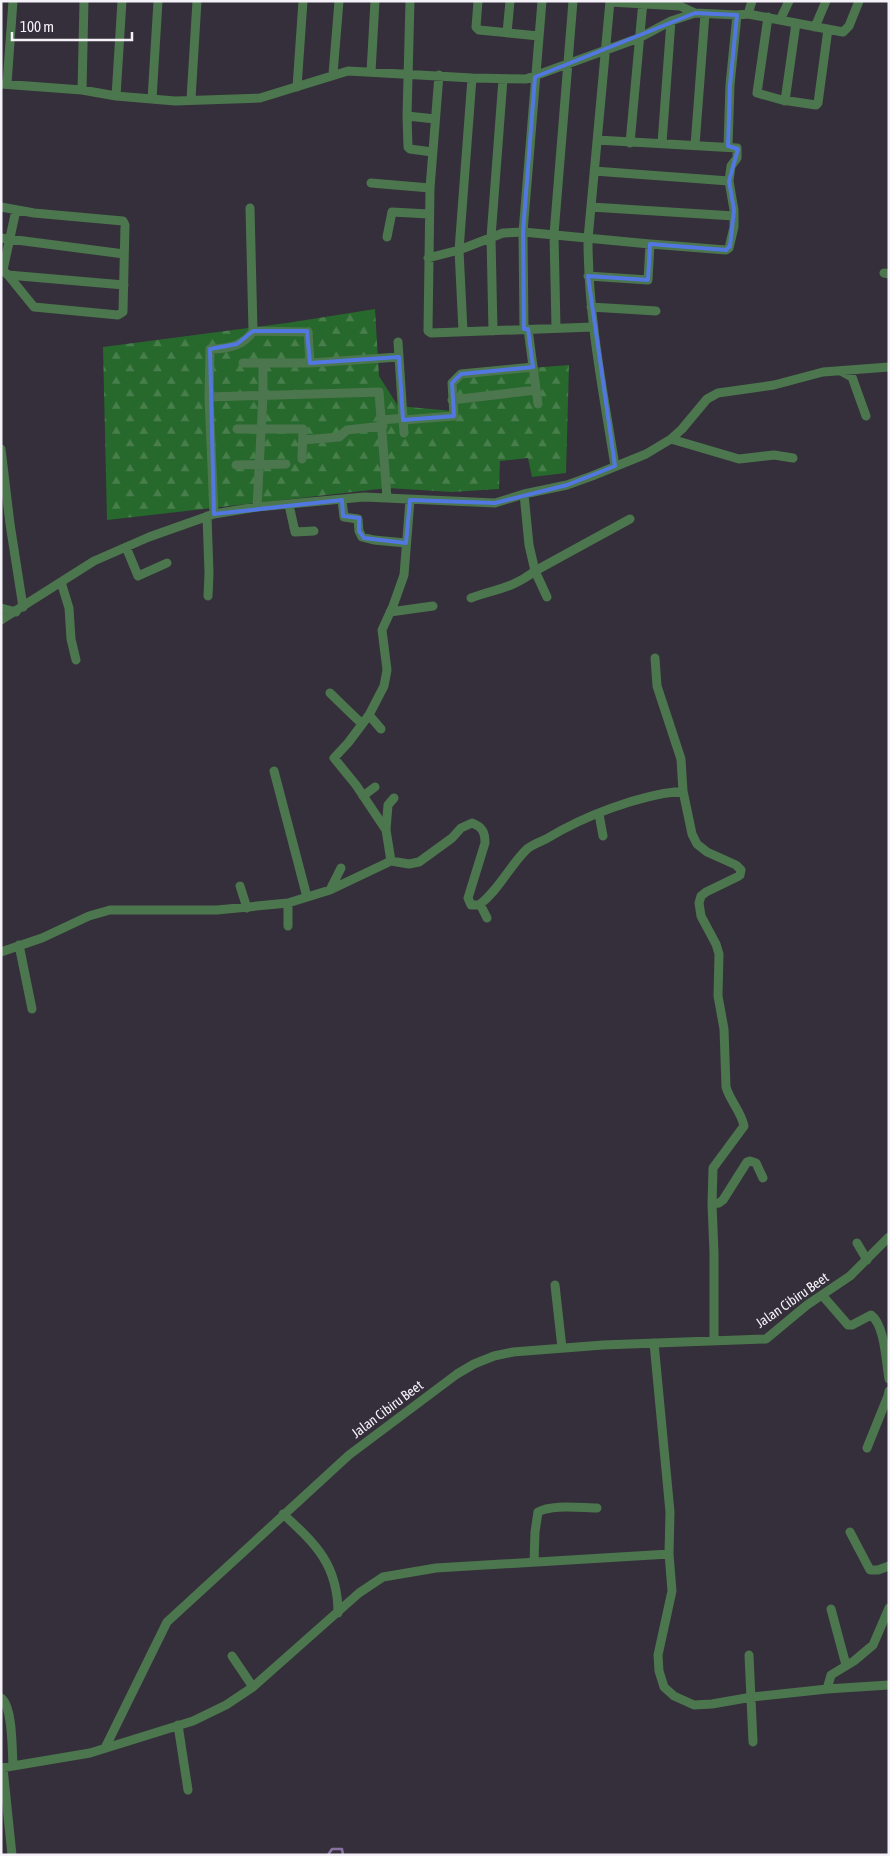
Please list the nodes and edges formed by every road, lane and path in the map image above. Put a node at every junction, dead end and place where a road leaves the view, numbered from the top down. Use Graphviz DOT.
graph roads {
  1 [pos="13,1"];
  2 [pos="84,1"];
  3 [pos="122,1"];
  4 [pos="158,1"];
  5 [pos="197,1"];
  6 [pos="303,1"];
  7 [pos="339,1"];
  8 [pos="375,1"];
  9 [pos="410,1"];
  10 [pos="478,1"];
  11 [pos="510,1"];
  12 [pos="542,1"];
  13 [pos="573,1"];
  14 [pos="752,1"];
  15 [pos="789,1"];
  16 [pos="826,1"];
  17 [pos="859,1"];
  18 [pos="610,2"];
  19 [pos="643,3"];
  20 [pos="700,14"];
  21 [pos="748,14"];
  22 [pos="737,15"];
  23 [pos="768,17"];
  24 [pos="780,20"];
  25 [pos="671,21"];
  26 [pos="796,23"];
  27 [pos="815,27"];
  28 [pos="828,29"];
  29 [pos="507,33"];
  30 [pos="539,36"];
  31 [pos="638,38"];
  32 [pos="606,50"];
  33 [pos="568,65"];
  34 [pos="371,72"];
  35 [pos="408,73"];
  36 [pos="333,74"];
  37 [pos="440,75"];
  38 [pos="535,77"];
  39 [pos="472,78"];
  40 [pos="503,79"];
  41 [pos="4,84"];
  42 [pos="297,87"];
  43 [pos="82,90"];
  44 [pos="116,96"];
  45 [pos="152,99"];
  46 [pos="191,99"];
  47 [pos="785,101"];
  48 [pos="407,116"];
  49 [pos="435,119"];
  50 [pos="597,140"];
  51 [pos="630,143"];
  52 [pos="662,143"];
  53 [pos="695,145"];
  54 [pos="728,146"];
  55 [pos="432,152"];
  56 [pos="594,172"];
  57 [pos="729,181"];
  58 [pos="371,183"];
  59 [pos="430,188"];
  60 [pos="1,207"];
  61 [pos="591,207"];
  62 [pos="250,208"];
  63 [pos="16,210"];
  64 [pos="429,214"];
  65 [pos="734,216"];
  66 [pos="523,232"];
  67 [pos="554,234"];
  68 [pos="387,237"];
  69 [pos="491,237"];
  70 [pos="588,239"];
  71 [pos="5,240"];
  72 [pos="650,244"];
  73 [pos="459,250"];
  74 [pos="124,254"];
  75 [pos="428,258"];
  76 [pos="4,271"];
  77 [pos="588,276"];
  78 [pos="124,285"];
  79 [pos="591,307"];
  80 [pos="656,311"];
  81 [pos="593,327"];
  82 [pos="556,328"];
  83 [pos="526,329"];
  84 [pos="253,331"];
  85 [pos="462,331"];
  86 [pos="493,331"];
  87 [pos="398,342"];
  88 [pos="399,357"];
  89 [pos="263,363"];
  90 [pos="310,363"];
  91 [pos="242,364"];
  92 [pos="533,367"];
  93 [pos="889,367"];
  94 [pos="841,371"];
  95 [pos="536,390"];
  96 [pos="263,396"];
  97 [pos="210,397"];
  98 [pos="452,400"];
  99 [pos="538,404"];
  100 [pos="866,416"];
  101 [pos="403,419"];
  102 [pos="383,423"];
  103 [pos="237,429"];
  104 [pos="262,430"];
  105 [pos="404,432"];
  106 [pos="671,439"];
  107 [pos="303,440"];
  108 [pos="1,449"];
  109 [pos="794,458"];
  110 [pos="302,459"];
  111 [pos="286,464"];
  112 [pos="236,465"];
  113 [pos="260,465"];
  114 [pos="615,466"];
  115 [pos="524,494"];
  116 [pos="386,498"];
  117 [pos="342,500"];
  118 [pos="410,500"];
  119 [pos="289,505"];
  120 [pos="257,507"];
  121 [pos="211,515"];
  122 [pos="630,519"];
  123 [pos="314,531"];
  124 [pos="406,543"];
  125 [pos="126,547"];
  126 [pos="167,563"];
  127 [pos="535,571"];
  128 [pos="61,582"];
  129 [pos="208,596"];
  130 [pos="547,597"];
  131 [pos="471,598"];
  132 [pos="433,606"];
  133 [pos="1,608"];
  134 [pos="19,609"];
  135 [pos="390,612"];
  136 [pos="1,620"];
  137 [pos="655,658"];
  138 [pos="76,660"];
  139 [pos="330,693"];
  140 [pos="369,715"];
  141 [pos="362,724"];
  142 [pos="381,729"];
  143 [pos="274,771"];
  144 [pos="375,787"];
  145 [pos="682,791"];
  146 [pos="363,796"];
  147 [pos="394,798"];
  148 [pos="599,814"];
  149 [pos="386,830"];
  150 [pos="603,836"];
  151 [pos="391,861"];
  152 [pos="341,868"];
  153 [pos="240,886"];
  154 [pos="330,890"];
  155 [pos="307,897"];
  156 [pos="288,903"];
  157 [pos="480,904"];
  158 [pos="247,908"];
  159 [pos="487,918"];
  160 [pos="288,926"];
  161 [pos="19,944"];
  162 [pos="1,952"];
  163 [pos="32,1009"];
  164 [pos="763,1178"];
  165 [pos="712,1204"];
  166 [pos="889,1237"];
  167 [pos="857,1243"];
  168 [pos="866,1260"];
  169 [pos="555,1285"];
  170 [pos="822,1295"];
  171 [pos="714,1340"];
  172 [pos="654,1343"];
  173 [pos="562,1348"];
  174 [pos="889,1379"];
  175 [pos="889,1391"];
  176 [pos="867,1448"];
  177 [pos="597,1508"];
  178 [pos="284,1514"];
  179 [pos="850,1532"];
  180 [pos="669,1554"];
  181 [pos="534,1562"];
  182 [pos="889,1566"];
  183 [pos="889,1608"];
  184 [pos="831,1609"];
  185 [pos="338,1613"];
  186 [pos="749,1655"];
  187 [pos="232,1656"];
  188 [pos="846,1665"];
  189 [pos="889,1685"];
  190 [pos="254,1688"];
  191 [pos="827,1689"];
  192 [pos="752,1697"];
  193 [pos="1,1698"];
  194 [pos="178,1725"];
  195 [pos="753,1742"];
  196 [pos="105,1748"];
  197 [pos="13,1766"];
  198 [pos="2,1768"];
  199 [pos="188,1790"];
  200 [pos="12,1855"];
  1 -- 41 [label="street"];
  2 -- 43 [label="street"];
  3 -- 44 [label="street"];
  4 -- 45 [label="street"];
  5 -- 46 [label="street"];
  6 -- 42 [label="street"];
  7 -- 36 [label="street"];
  8 -- 34 [label="street"];
  9 -- 35 [label="street"];
  10 -- 29 [label="street"];
  11 -- 29 [label="street"];
  12 -- 30 [label="street"];
  13 -- 33 [label="street"];
  14 -- 21 [label="street"];
  15 -- 24 [label="street"];
  16 -- 27 [label="street"];
  17 -- 28 [label="street"];
  18 -- 19 [label="street"];
  18 -- 32 [label="street"];
  19 -- 20 [label="street"];
  19 -- 31 [label="street"];
  20 -- 22 [label="street"];
  20 -- 25 [label="street"];
  20 -- 53 [label="street"];
  21 -- 22 [label="street"];
  21 -- 23 [label="street"];
  22 -- 54 [label="street"];
  23 -- 24 [label="street"];
  23 -- 47 [label="street"];
  24 -- 26 [label="street"];
  25 -- 31 [label="street"];
  25 -- 52 [label="street"];
  26 -- 27 [label="street"];
  26 -- 47 [label="street"];
  27 -- 28 [label="street"];
  28 -- 47 [label="street"];
  29 -- 30 [label="street"];
  30 -- 38 [label="street"];
  31 -- 32 [label="street"];
  31 -- 51 [label="street"];
  32 -- 33 [label="street"];
  32 -- 50 [label="street"];
  33 -- 38 [label="street"];
  33 -- 67 [label="street"];
  34 -- 35 [label="street"];
  34 -- 36 [label="street"];
  35 -- 37 [label="street"];
  35 -- 48 [label="street"];
  36 -- 42 [label="street"];
  37 -- 39 [label="street"];
  37 -- 49 [label="street"];
  38 -- 40 [label="street"];
  38 -- 66 [label="street"];
  39 -- 40 [label="street"];
  39 -- 73 [label="street"];
  40 -- 69 [label="street"];
  41 -- 43 [label="street"];
  42 -- 46 [label="street"];
  43 -- 44 [label="street"];
  44 -- 45 [label="street"];
  45 -- 46 [label="street"];
  48 -- 49 [label="street"];
  48 -- 55 [label="street"];
  49 -- 55 [label="street"];
  50 -- 51 [label="street"];
  50 -- 56 [label="street"];
  51 -- 52 [label="street"];
  52 -- 53 [label="street"];
  53 -- 54 [label="street"];
  54 -- 57 [label="street"];
  55 -- 59 [label="street"];
  56 -- 57 [label="street"];
  56 -- 61 [label="street"];
  57 -- 65 [label="street"];
  58 -- 59 [label="street"];
  59 -- 64 [label="street"];
  60 -- 63 [label="street"];
  61 -- 65 [label="street"];
  61 -- 70 [label="street"];
  62 -- 84 [label="street"];
  63 -- 71 [label="street"];
  63 -- 74 [label="street"];
  64 -- 68 [label="street"];
  64 -- 75 [label="street"];
  65 -- 72 [label="street"];
  66 -- 67 [label="street"];
  66 -- 69 [label="street"];
  66 -- 83 [label="street"];
  67 -- 70 [label="street"];
  67 -- 82 [label="street"];
  69 -- 73 [label="street"];
  69 -- 86 [label="street"];
  70 -- 72 [label="street"];
  70 -- 77 [label="street"];
  71 -- 74 [label="street"];
  71 -- 76 [label="street"];
  72 -- 77 [label="street"];
  73 -- 75 [label="street"];
  73 -- 85 [label="street"];
  74 -- 78 [label="street"];
  75 -- 85 [label="street"];
  76 -- 78 [label="street"];
  76 -- 78 [label="street"];
  77 -- 79 [label="street"];
  79 -- 80 [label="street"];
  79 -- 81 [label="street"];
  81 -- 82 [label="street"];
  81 -- 114 [label="street"];
  82 -- 83 [label="street"];
  83 -- 86 [label="street"];
  83 -- 92 [label="street"];
  84 -- 90 [label="street"];
  84 -- 97 [label="street"];
  85 -- 86 [label="street"];
  87 -- 88 [label="street"];
  88 -- 90 [label="street"];
  88 -- 101 [label="street"];
  89 -- 90 [label="street"];
  89 -- 91 [label="street"];
  89 -- 96 [label="street"];
  92 -- 95 [label="street"];
  92 -- 98 [label="street"];
  93 -- 94 [label="street"];
  94 -- 100 [label="street"];
  94 -- 106 [label="street"];
  95 -- 98 [label="street"];
  95 -- 99 [label="street"];
  96 -- 97 [label="street"];
  96 -- 102 [label="street"];
  96 -- 104 [label="street"];
  97 -- 121 [label="street"];
  98 -- 101 [label="street"];
  101 -- 102 [label="street"];
  101 -- 105 [label="street"];
  102 -- 107 [label="street"];
  102 -- 116 [label="street"];
  103 -- 104 [label="street"];
  104 -- 107 [label="street"];
  104 -- 113 [label="street"];
  106 -- 109 [label="street"];
  106 -- 114 [label="street"];
  107 -- 110 [label="street"];
  108 -- 134 [label="street"];
  111 -- 113 [label="street"];
  112 -- 113 [label="street"];
  113 -- 120 [label="street"];
  114 -- 115 [label="street"];
  115 -- 118 [label="street"];
  115 -- 127 [label="street"];
  116 -- 117 [label="street"];
  116 -- 118 [label="street"];
  117 -- 119 [label="street"];
  117 -- 124 [label="street"];
  118 -- 124 [label="street"];
  119 -- 120 [label="street"];
  119 -- 123 [label="street"];
  120 -- 121 [label="street"];
  121 -- 125 [label="street"];
  121 -- 129 [label="street"];
  122 -- 127 [label="street"];
  124 -- 135 [label="street"];
  125 -- 126 [label="street"];
  125 -- 128 [label="street"];
  127 -- 130 [label="street"];
  127 -- 131 [label="street"];
  128 -- 134 [label="street"];
  128 -- 138 [label="street"];
  132 -- 135 [label="street"];
  133 -- 134 [label="street"];
  134 -- 136 [label="street"];
  135 -- 140 [label="street"];
  137 -- 145 [label="street"];
  139 -- 141 [label="street"];
  140 -- 141 [label="street"];
  140 -- 142 [label="street"];
  141 -- 146 [label="street"];
  143 -- 155 [label="street"];
  144 -- 146 [label="street"];
  145 -- 148 [label="street"];
  145 -- 165 [label="street"];
  146 -- 149 [label="street"];
  147 -- 149 [label="street"];
  148 -- 150 [label="street"];
  148 -- 157 [label="street"];
  149 -- 151 [label="street"];
  151 -- 154 [label="street"];
  151 -- 157 [label="street"];
  152 -- 154 [label="street"];
  153 -- 158 [label="street"];
  154 -- 155 [label="street"];
  155 -- 156 [label="street"];
  156 -- 158 [label="street"];
  156 -- 160 [label="street"];
  157 -- 159 [label="street"];
  158 -- 161 [label="street"];
  161 -- 162 [label="street"];
  161 -- 163 [label="street"];
  164 -- 165 [label="street"];
  165 -- 171 [label="street"];
  166 -- 168 [label="street, Jalan Cibiru Beet"];
  167 -- 168 [label="street"];
  168 -- 170 [label="street, Jalan Cibiru Beet"];
  169 -- 173 [label="street"];
  170 -- 171 [label="street, Jalan Cibiru Beet"];
  170 -- 174 [label="street"];
  171 -- 172 [label="street, Jalan Cibiru Beet"];
  172 -- 173 [label="street, Jalan Cibiru Beet"];
  172 -- 180 [label="street"];
  173 -- 178 [label="street, Jalan Cibiru Beet"];
  175 -- 176 [label="street"];
  177 -- 181 [label="street"];
  178 -- 185 [label="street"];
  178 -- 196 [label="street, Jalan Cibiru Beet"];
  179 -- 182 [label="street"];
  180 -- 181 [label="street"];
  180 -- 192 [label="street"];
  181 -- 185 [label="street"];
  183 -- 188 [label="street"];
  184 -- 188 [label="street"];
  185 -- 190 [label="street"];
  186 -- 192 [label="street"];
  187 -- 190 [label="street"];
  188 -- 191 [label="street"];
  189 -- 191 [label="street"];
  190 -- 194 [label="street"];
  191 -- 192 [label="street"];
  192 -- 195 [label="street"];
  193 -- 197 [label="street"];
  194 -- 196 [label="street"];
  194 -- 199 [label="street"];
  196 -- 197 [label="street"];
  197 -- 198 [label="street"];
  198 -- 200 [label="street"];
}
